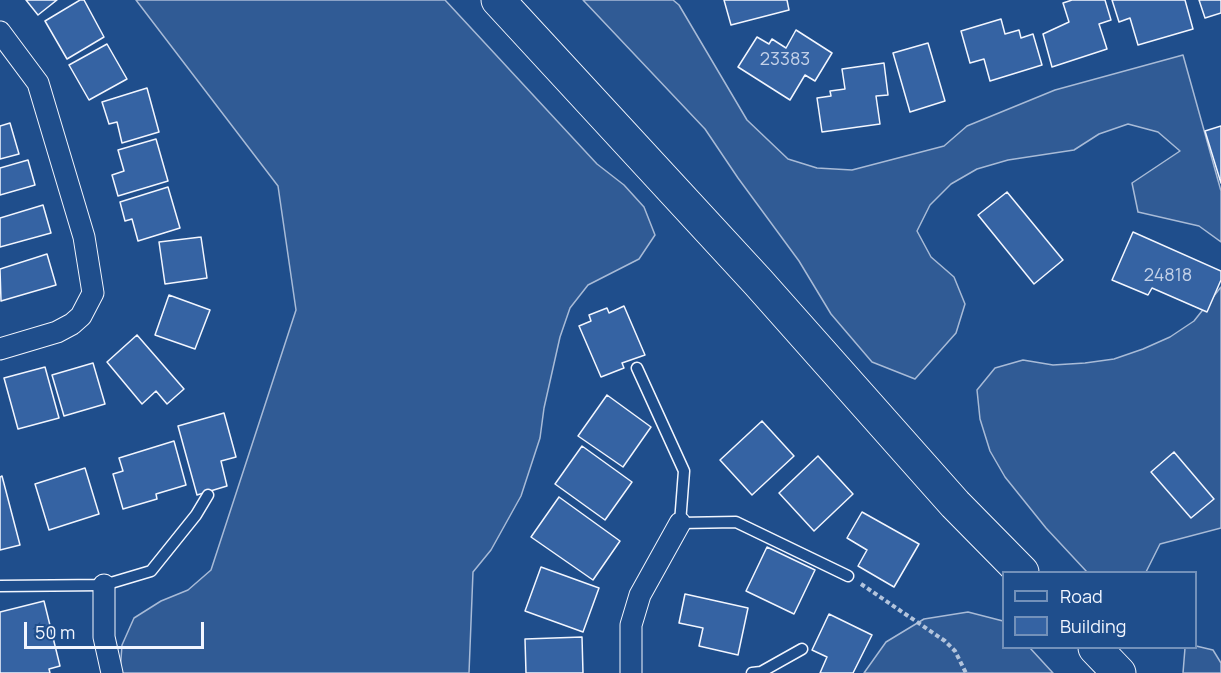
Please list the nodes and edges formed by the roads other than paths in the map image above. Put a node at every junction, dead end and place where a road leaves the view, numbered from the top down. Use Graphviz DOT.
graph roads {
  1 [pos="498,0"];
  2 [pos="0,32"];
  3 [pos="0,349"];
  4 [pos="637,368"];
  5 [pos="208,495"];
  6 [pos="680,523"];
  7 [pos="1020,571"];
  8 [pos="848,576"];
  9 [pos="104,585"];
  10 [pos="0,586"];
  11 [pos="802,649"];
  12 [pos="1096,649"];
  13 [pos="112,673"];
  14 [pos="631,673"];
  15 [pos="752,673"];
  16 [pos="1119,673"];
  1 -- 7 [label="main road"];
  2 -- 3 [label="street"];
  4 -- 6 [label="lane"];
  5 -- 9 [label="lane"];
  6 -- 8 [label="lane"];
  6 -- 14 [label="street"];
  9 -- 10 [label="lane"];
  9 -- 13 [label="street"];
  11 -- 15 [label="lane"];
  12 -- 16 [label="main road"];
}
